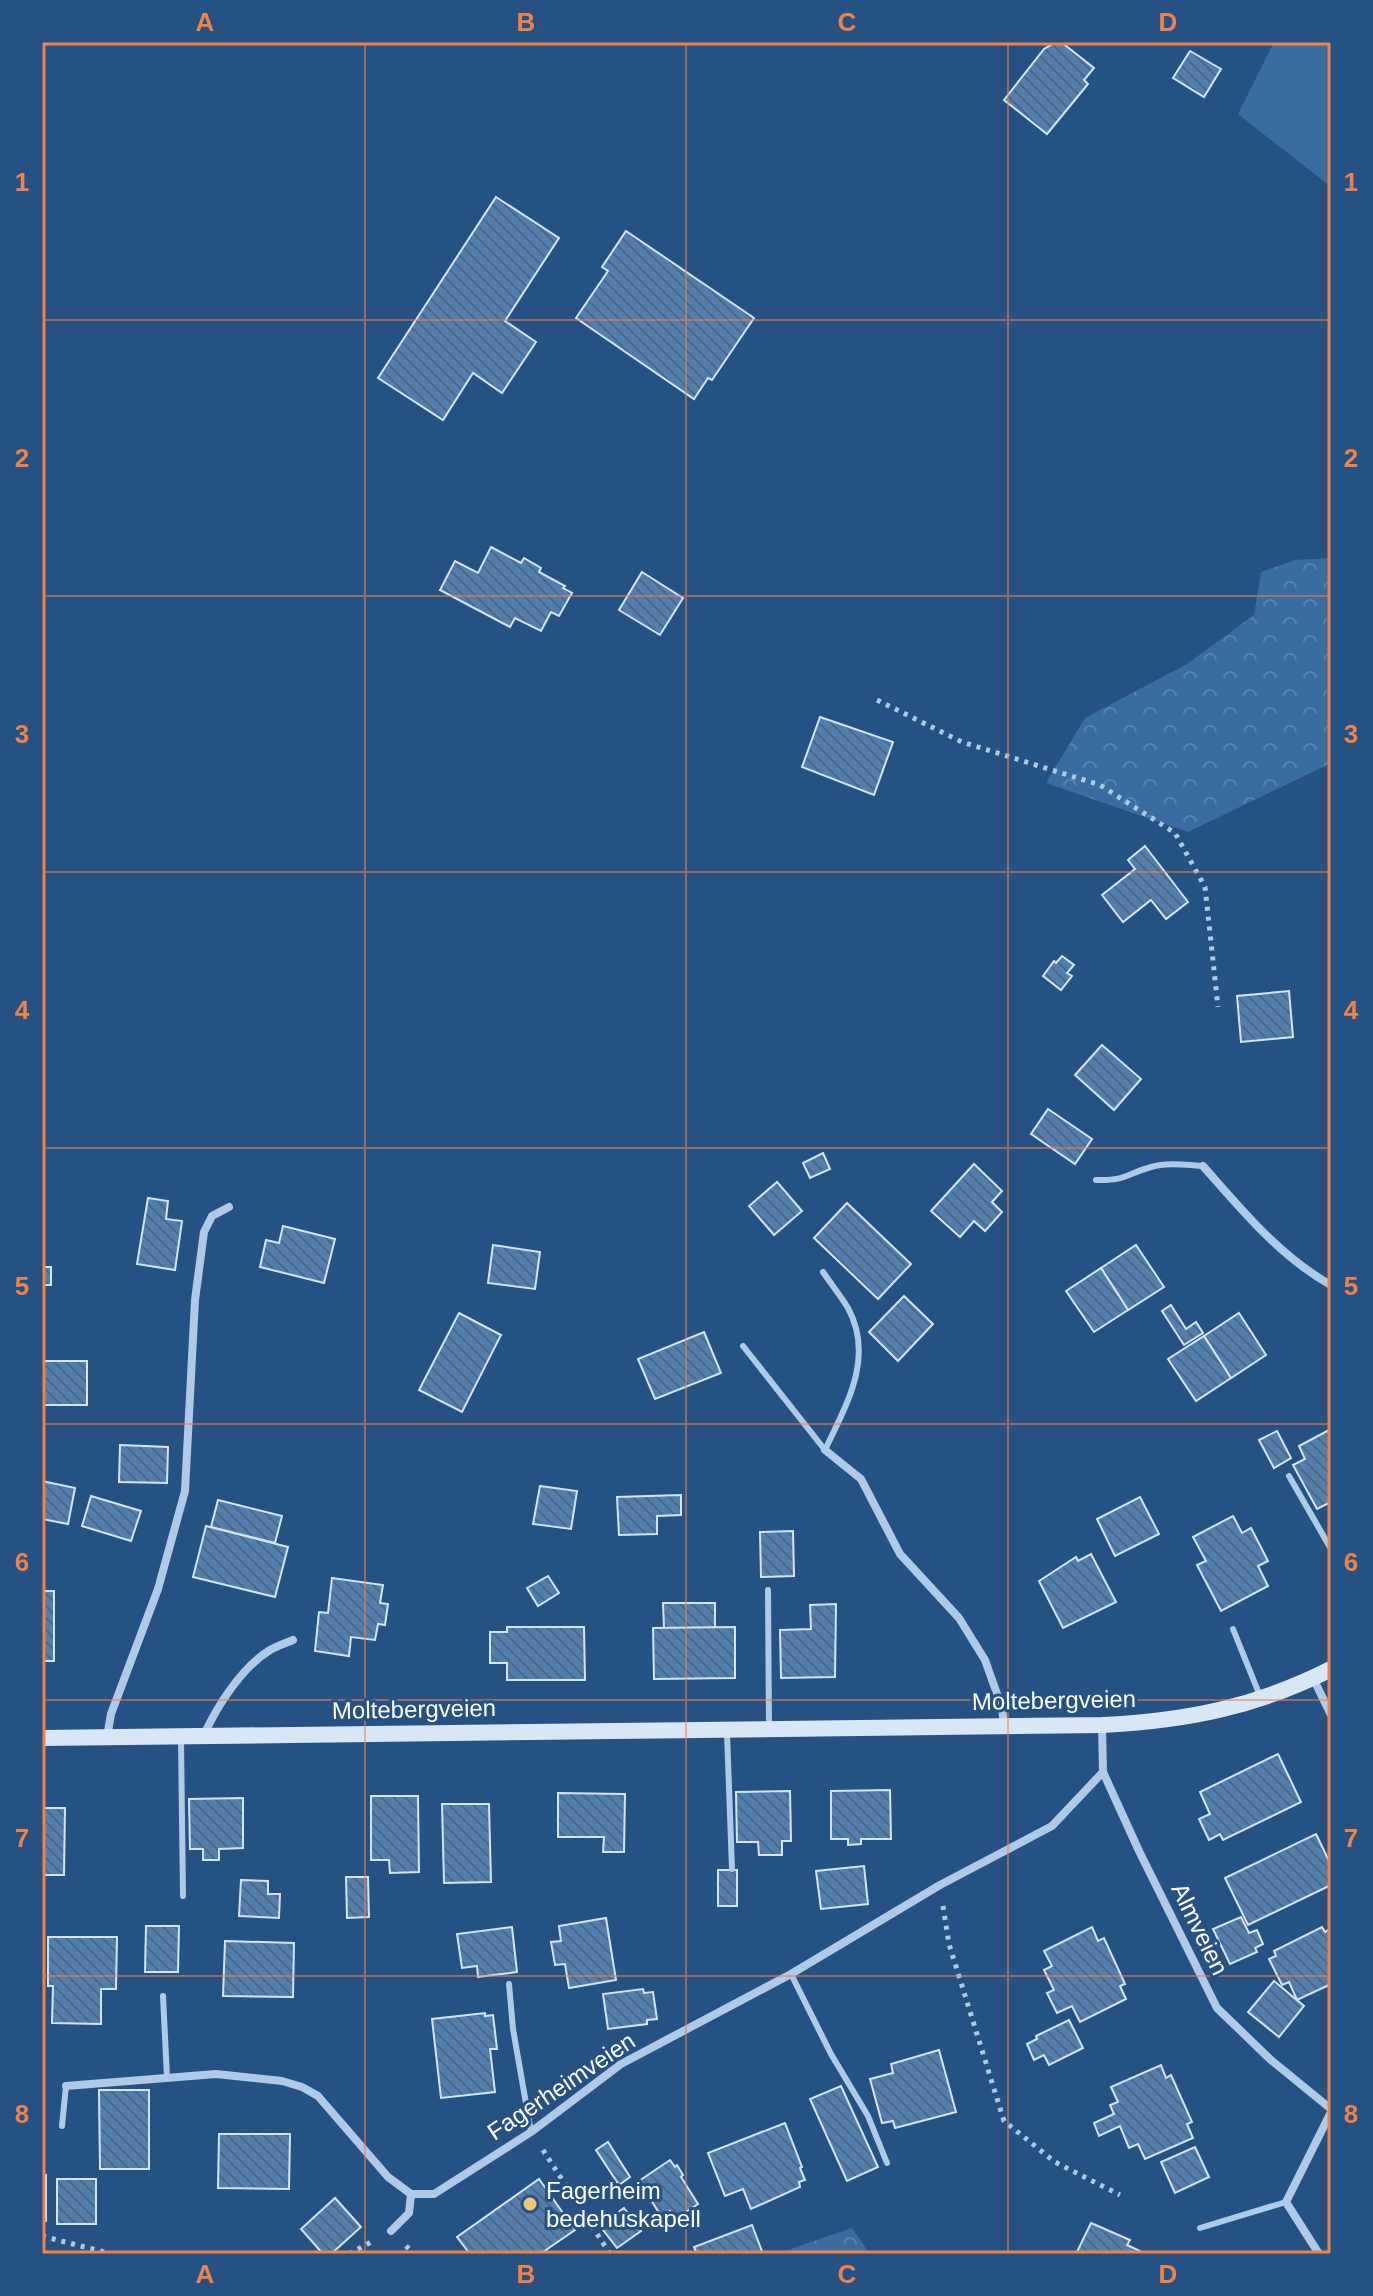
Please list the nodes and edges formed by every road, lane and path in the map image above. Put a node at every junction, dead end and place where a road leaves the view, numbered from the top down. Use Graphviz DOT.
graph roads {
  1 [pos="877,700"];
  2 [pos="1218,1007"];
  3 [pos="1203,1166"];
  4 [pos="1096,1180"];
  5 [pos="229,1207"];
  6 [pos="823,1272"];
  7 [pos="1331,1285"];
  8 [pos="743,1346"];
  9 [pos="825,1450"];
  10 [pos="1289,1476"];
  11 [pos="1331,1549"];
  12 [pos="768,1590"];
  13 [pos="1233,1629"];
  14 [pos="293,1640"];
  15 [pos="1331,1669"];
  16 [pos="1313,1678"];
  17 [pos="1262,1699"];
  18 [pos="1331,1715"];
  19 [pos="1004,1725"];
  20 [pos="1102,1725"];
  21 [pos="727,1729"];
  22 [pos="769,1729"];
  23 [pos="181,1736"];
  24 [pos="204,1736"];
  25 [pos="42,1738"];
  26 [pos="107,1738"];
  27 [pos="1103,1772"];
  28 [pos="732,1869"];
  29 [pos="940,1885"];
  30 [pos="183,1896"];
  31 [pos="791,1974"];
  32 [pos="509,1984"];
  33 [pos="163,1996"];
  34 [pos="167,2077"];
  35 [pos="66,2086"];
  36 [pos="1331,2110"];
  37 [pos="62,2126"];
  38 [pos="531,2132"];
  39 [pos="887,2163"];
  40 [pos="411,2194"];
  41 [pos="1120,2195"];
  42 [pos="1286,2202"];
  43 [pos="1200,2228"];
  44 [pos="391,2231"];
  45 [pos="42,2236"];
  46 [pos="112,2254"];
  47 [pos="610,2254"];
  48 [pos="1319,2254"];
  1 -- 2 [label="path"];
  3 -- 4 [label="lane"];
  3 -- 7 [label="street"];
  5 -- 26 [label="street"];
  6 -- 9 [label="lane"];
  8 -- 9 [label="lane"];
  9 -- 19 [label="street"];
  10 -- 11 [label="lane"];
  12 -- 22 [label="lane"];
  13 -- 17 [label="lane"];
  14 -- 24 [label="street"];
  15 -- 16 [label="main road, Moltebergveien"];
  16 -- 17 [label="main road, Moltebergveien"];
  16 -- 18 [label="street"];
  17 -- 20 [label="main road, Moltebergveien"];
  19 -- 20 [label="main road, Moltebergveien"];
  19 -- 22 [label="main road, Moltebergveien"];
  20 -- 27 [label="street, Almveien"];
  21 -- 22 [label="main road, Moltebergveien"];
  21 -- 24 [label="main road, Moltebergveien"];
  21 -- 28 [label="lane"];
  23 -- 24 [label="main road, Moltebergveien"];
  23 -- 26 [label="main road, Moltebergveien"];
  23 -- 30 [label="lane"];
  25 -- 26 [label="main road, Moltebergveien"];
  27 -- 29 [label="street, Fagerheimveien"];
  27 -- 36 [label="street, Almveien"];
  29 -- 31 [label="street, Fagerheimveien"];
  29 -- 41 [label="path"];
  31 -- 38 [label="street, Fagerheimveien"];
  31 -- 39 [label="lane"];
  32 -- 38 [label="lane"];
  33 -- 34 [label="lane"];
  34 -- 35 [label="street"];
  34 -- 40 [label="street"];
  35 -- 37 [label="lane"];
  36 -- 42 [label="street"];
  38 -- 40 [label="street, Fagerheimveien"];
  38 -- 47 [label="path"];
  40 -- 44 [label="street"];
  42 -- 43 [label="lane"];
  42 -- 48 [label="street"];
  45 -- 46 [label="path"];
}
